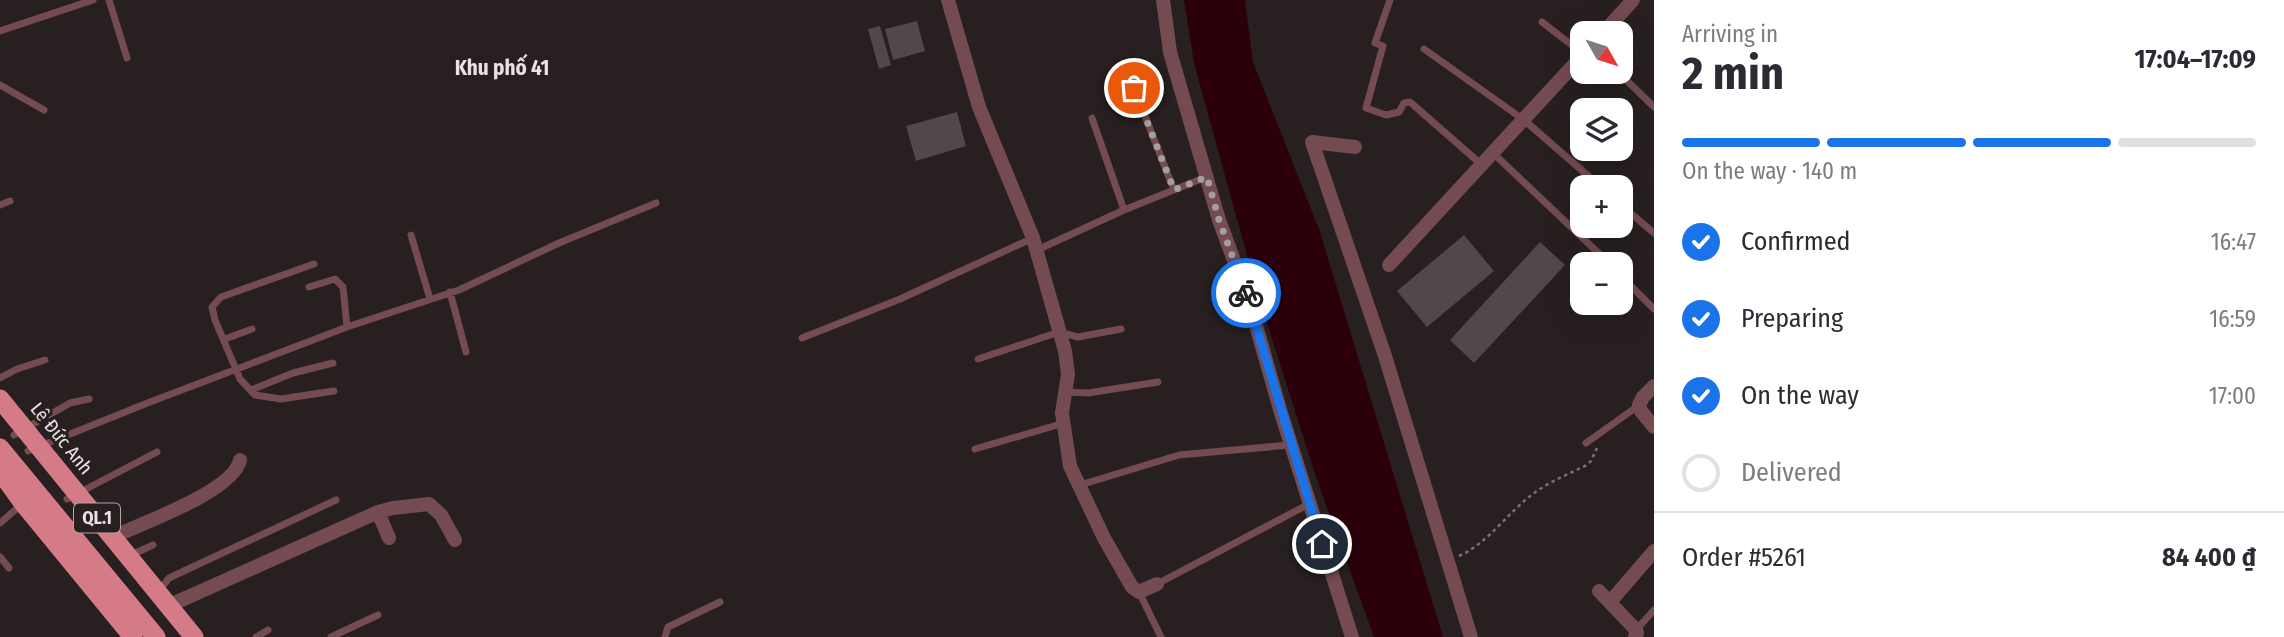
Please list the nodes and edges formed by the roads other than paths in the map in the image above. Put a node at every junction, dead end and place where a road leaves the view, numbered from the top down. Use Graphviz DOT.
graph roads {
  1 [pos="93,0"];
  2 [pos="109,0"];
  3 [pos="948,0"];
  4 [pos="1163,0"];
  5 [pos="1390,0"];
  6 [pos="1633,0"];
  7 [pos="1614,21"];
  8 [pos="1542,22"];
  9 [pos="0,31"];
  10 [pos="1570,45"];
  11 [pos="1424,49"];
  12 [pos="127,58"];
  13 [pos="1570,68"];
  14 [pos="1630,84"];
  15 [pos="0,85"];
  16 [pos="1134,88"];
  17 [pos="1654,107"];
  18 [pos="44,110"];
  19 [pos="1092,118"];
  20 [pos="1524,120"];
  21 [pos="1355,147"];
  22 [pos="1493,153"];
  23 [pos="1482,165"];
  24 [pos="1587,175"];
  25 [pos="1207,177"];
  26 [pos="1174,190"];
  27 [pos="10,201"];
  28 [pos="656,204"];
  29 [pos="0,205"];
  30 [pos="1124,210"];
  31 [pos="1633,215"];
  32 [pos="1654,233"];
  33 [pos="411,234"];
  34 [pos="1035,244"];
  35 [pos="1596,252"];
  36 [pos="313,264"];
  37 [pos="1389,265"];
  38 [pos="309,287"];
  39 [pos="1633,288"];
  40 [pos="450,292"];
  41 [pos="430,299"];
  42 [pos="1654,309"];
  43 [pos="347,327"];
  44 [pos="252,329"];
  45 [pos="1121,329"];
  46 [pos="1059,332"];
  47 [pos="802,338"];
  48 [pos="225,339"];
  49 [pos="466,352"];
  50 [pos="978,359"];
  51 [pos="44,360"];
  52 [pos="333,363"];
  53 [pos="236,368"];
  54 [pos="0,378"];
  55 [pos="1158,382"];
  56 [pos="1654,386"];
  57 [pos="251,390"];
  58 [pos="334,391"];
  59 [pos="1066,392"];
  60 [pos="0,399"];
  61 [pos="89,399"];
  62 [pos="1639,405"];
  63 [pos="0,417"];
  64 [pos="1064,423"];
  65 [pos="1654,427"];
  66 [pos="13,438"];
  67 [pos="1586,443"];
  68 [pos="1291,445"];
  69 [pos="33,449"];
  70 [pos="975,449"];
  71 [pos="157,452"];
  72 [pos="240,460"];
  73 [pos="0,471"];
  74 [pos="1079,485"];
  75 [pos="78,500"];
  76 [pos="336,500"];
  77 [pos="23,503"];
  78 [pos="1310,504"];
  79 [pos="378,512"];
  80 [pos="0,523"];
  81 [pos="113,537"];
  82 [pos="389,538"];
  83 [pos="455,540"];
  84 [pos="153,545"];
  85 [pos="1654,551"];
  86 [pos="129,556"];
  87 [pos="0,557"];
  88 [pos="9,568"];
  89 [pos="1157,584"];
  90 [pos="1139,592"];
  91 [pos="163,599"];
  92 [pos="720,602"];
  93 [pos="1654,610"];
  94 [pos="378,615"];
  95 [pos="268,630"];
  96 [pos="1636,633"];
  97 [pos="133,637"];
  98 [pos="156,637"];
  99 [pos="180,637"];
  100 [pos="194,637"];
  101 [pos="256,637"];
  102 [pos="331,637"];
  103 [pos="665,637"];
  104 [pos="1161,637"];
  105 [pos="1352,637"];
  106 [pos="1471,637"];
  1 -- 9 [label="lane"];
  2 -- 12 [label="lane"];
  3 -- 34 [label="street"];
  4 -- 25 [label="street"];
  5 -- 23 [label="lane"];
  6 -- 7 [label="street"];
  8 -- 10 [label="lane"];
  11 -- 20 [label="lane"];
  13 -- 20 [label="street"];
  14 -- 17 [label="lane"];
  15 -- 18 [label="lane"];
  16 -- 26 [label="lane"];
  19 -- 30 [label="lane"];
  20 -- 22 [label="street"];
  20 -- 24 [label="lane"];
  21 -- 106 [label="street"];
  22 -- 23 [label="street"];
  22 -- 35 [label="lane"];
  23 -- 37 [label="street"];
  25 -- 26 [label="lane"];
  25 -- 68 [label="street"];
  26 -- 30 [label="lane"];
  27 -- 29 [label="lane"];
  28 -- 40 [label="lane"];
  30 -- 34 [label="lane"];
  31 -- 32 [label="lane"];
  33 -- 41 [label="lane"];
  34 -- 46 [label="street"];
  34 -- 47 [label="lane"];
  36 -- 48 [label="lane"];
  38 -- 43 [label="lane"];
  39 -- 42 [label="lane"];
  40 -- 41 [label="lane"];
  40 -- 49 [label="lane"];
  41 -- 43 [label="lane"];
  43 -- 53 [label="lane"];
  44 -- 48 [label="lane"];
  45 -- 46 [label="lane"];
  46 -- 50 [label="lane"];
  46 -- 59 [label="street"];
  48 -- 53 [label="lane"];
  51 -- 54 [label="lane"];
  52 -- 57 [label="lane"];
  53 -- 57 [label="lane"];
  53 -- 69 [label="lane"];
  55 -- 59 [label="lane"];
  56 -- 62 [label="street"];
  57 -- 58 [label="lane"];
  59 -- 64 [label="street"];
  60 -- 66 [label="highway, Lê Đức Anh / QL.1"];
  61 -- 66 [label="lane"];
  62 -- 65 [label="street"];
  62 -- 67 [label="lane"];
  63 -- 66 [label="highway, Lê Đức Anh / QL.1"];
  64 -- 70 [label="lane"];
  64 -- 74 [label="street"];
  66 -- 69 [label="highway, Lê Đức Anh / QL.1"];
  66 -- 98 [label="highway, Lê Đức Anh / QL.1"];
  68 -- 74 [label="lane"];
  68 -- 78 [label="street"];
  69 -- 75 [label="highway, Lê Đức Anh / QL.1"];
  71 -- 75 [label="lane"];
  72 -- 81 [label="street"];
  73 -- 77 [label="highway, QL.1"];
  74 -- 90 [label="street"];
  75 -- 81 [label="highway, Lê Đức Anh / QL.1"];
  75 -- 99 [label="highway, Lê Đức Anh / QL.1"];
  76 -- 91 [label="lane"];
  77 -- 80 [label="lane"];
  77 -- 97 [label="highway, QL.1"];
  78 -- 89 [label="lane"];
  78 -- 105 [label="street"];
  79 -- 82 [label="street"];
  79 -- 83 [label="street"];
  79 -- 91 [label="street"];
  81 -- 86 [label="highway, Lê Đức Anh / QL.1"];
  84 -- 86 [label="lane"];
  85 -- 96 [label="street"];
  86 -- 91 [label="highway, Lê Đức Anh / QL.1"];
  87 -- 88 [label="lane"];
  89 -- 90 [label="street"];
  90 -- 104 [label="lane"];
  91 -- 100 [label="highway, Lê Đức Anh / QL.1"];
  92 -- 103 [label="lane"];
  93 -- 96 [label="lane"];
  94 -- 102 [label="lane"];
  95 -- 101 [label="lane"];
}
